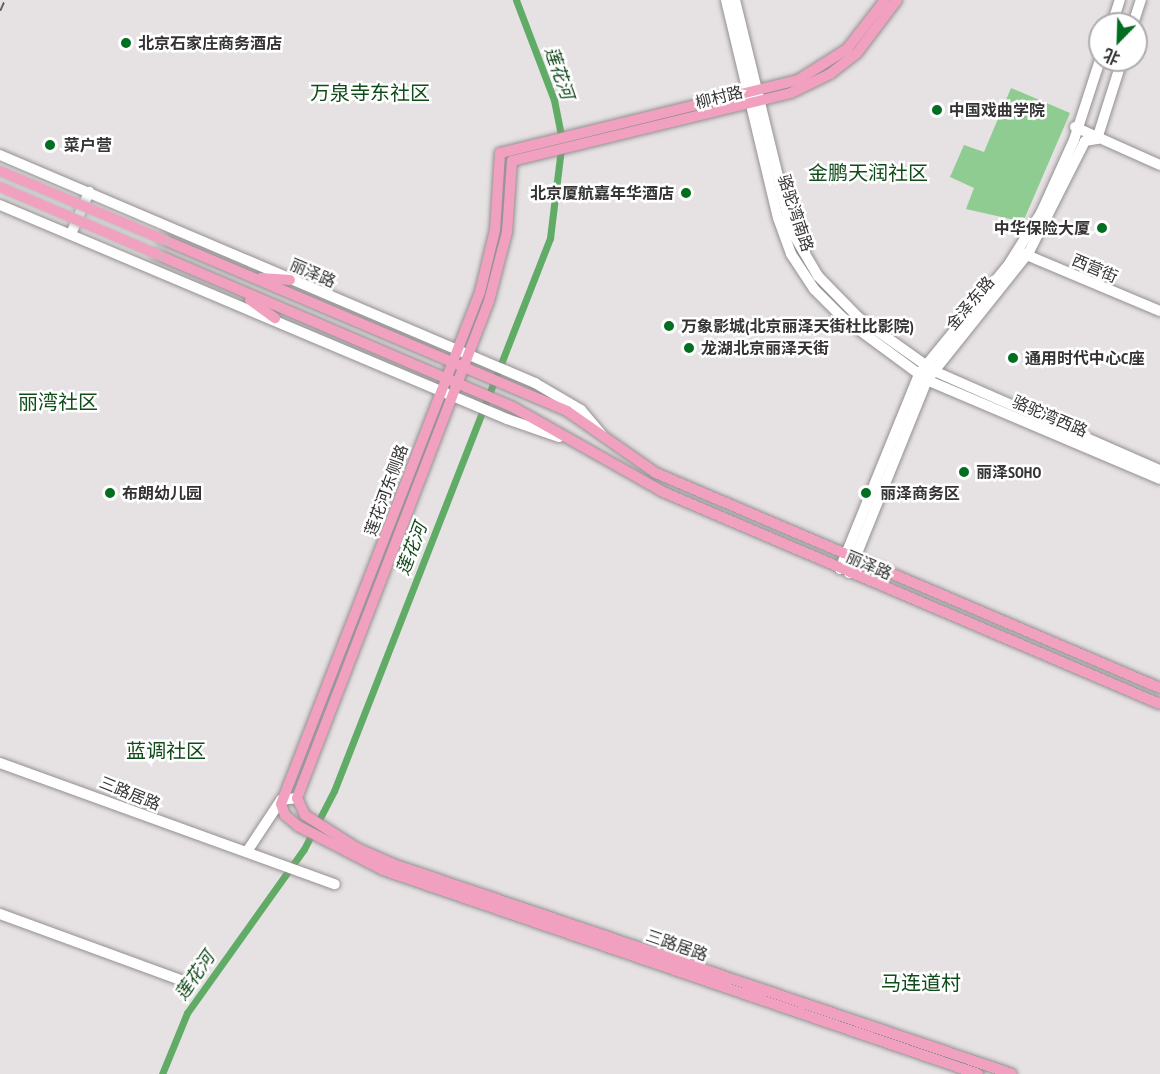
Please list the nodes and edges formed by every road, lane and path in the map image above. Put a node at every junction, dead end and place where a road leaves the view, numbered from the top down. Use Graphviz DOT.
graph roads {
  1 [pos="726,0"];
  2 [pos="735,0"];
  3 [pos="885,0"];
  4 [pos="897,0"];
  5 [pos="1096,72"];
  6 [pos="1118,72"];
  7 [pos="752,99"];
  8 [pos="1075,127"];
  9 [pos="1097,139"];
  10 [pos="1080,141"];
  11 [pos="549,147"];
  12 [pos="501,153"];
  13 [pos="0,155"];
  14 [pos="512,161"];
  15 [pos="1160,165"];
  16 [pos="0,171"];
  17 [pos="1160,173"];
  18 [pos="0,187"];
  19 [pos="89,192"];
  20 [pos="0,205"];
  21 [pos="71,234"];
  22 [pos="1023,253"];
  23 [pos="251,278"];
  24 [pos="290,280"];
  25 [pos="235,289"];
  26 [pos="1160,311"];
  27 [pos="275,318"];
  28 [pos="466,354"];
  29 [pos="462,366"];
  30 [pos="926,373"];
  31 [pos="456,382"];
  32 [pos="450,395"];
  33 [pos="602,435"];
  34 [pos="573,441"];
  35 [pos="1160,470"];
  36 [pos="1160,479"];
  37 [pos="850,557"];
  38 [pos="844,571"];
  39 [pos="1160,688"];
  40 [pos="1160,704"];
  41 [pos="0,763"];
  42 [pos="297,798"];
  43 [pos="281,800"];
  44 [pos="248,850"];
  45 [pos="335,884"];
  46 [pos="0,914"];
  47 [pos="189,983"];
  48 [pos="978,1074"];
  49 [pos="1012,1074"];
  1 -- 7 [label="street, 骆驼湾南路"];
  2 -- 7 [label="street, 骆驼湾南路"];
  3 -- 7 [label="main road, 柳村路"];
  4 -- 7 [label="main road, 柳村路"];
  5 -- 8 [label="street, 金泽东路"];
  6 -- 9 [label="street"];
  7 -- 11 [label="main road, 柳村路"];
  7 -- 30 [label="street, 骆驼湾南路"];
  8 -- 9 [label="street"];
  8 -- 10 [label="street, 金泽东路"];
  9 -- 10 [label="street"];
  9 -- 15 [label="street"];
  10 -- 17 [label="street"];
  10 -- 22 [label="street, 金泽东路"];
  11 -- 12 [label="main road, 柳村路"];
  11 -- 14 [label="main road, 柳村路"];
  12 -- 28 [label="main road, 莲花河东侧路"];
  13 -- 19 [label="street, 丽泽路"];
  14 -- 28 [label="main road, 莲花河东侧路"];
  16 -- 23 [label="main road, 丽泽路, bridge"];
  18 -- 25 [label="main road, 丽泽路, bridge"];
  19 -- 21 [label="street"];
  19 -- 24 [label="street, 丽泽路"];
  20 -- 21 [label="street, 丽泽路"];
  21 -- 27 [label="street, 丽泽路"];
  22 -- 26 [label="street, 西营街"];
  22 -- 30 [label="street, 金泽东路"];
  23 -- 24 [label="main road"];
  23 -- 29 [label="main road, 丽泽路"];
  24 -- 28 [label="street, 丽泽路"];
  25 -- 27 [label="main road"];
  25 -- 31 [label="main road, 丽泽路"];
  27 -- 32 [label="street, 丽泽路"];
  28 -- 29 [label="main road, 莲花河东侧路"];
  28 -- 33 [label="street, 丽泽路"];
  29 -- 31 [label="main road, 莲花河东侧路"];
  29 -- 33 [label="main road, 丽泽路"];
  30 -- 35 [label="street, 骆驼湾西路"];
  30 -- 36 [label="street, 骆驼湾西路"];
  30 -- 37 [label="street, 金泽东路"];
  31 -- 32 [label="main road, 莲花河东侧路"];
  31 -- 34 [label="main road, 丽泽路"];
  32 -- 34 [label="street, 丽泽路"];
  32 -- 42 [label="main road, 莲花河东侧路"];
  32 -- 43 [label="main road, 莲花河东侧路"];
  33 -- 37 [label="main road, 丽泽路"];
  34 -- 38 [label="main road, 丽泽路"];
  37 -- 38 [label="street, 金泽东路"];
  37 -- 39 [label="main road, 丽泽路"];
  38 -- 40 [label="main road, 丽泽路"];
  41 -- 44 [label="street, 三路居路"];
  42 -- 43 [label="street"];
  42 -- 49 [label="main road, 三路居路"];
  43 -- 44 [label="street"];
  43 -- 48 [label="main road, 三路居路"];
  44 -- 45 [label="street, 三路居路"];
  46 -- 47 [label="street"];
}
